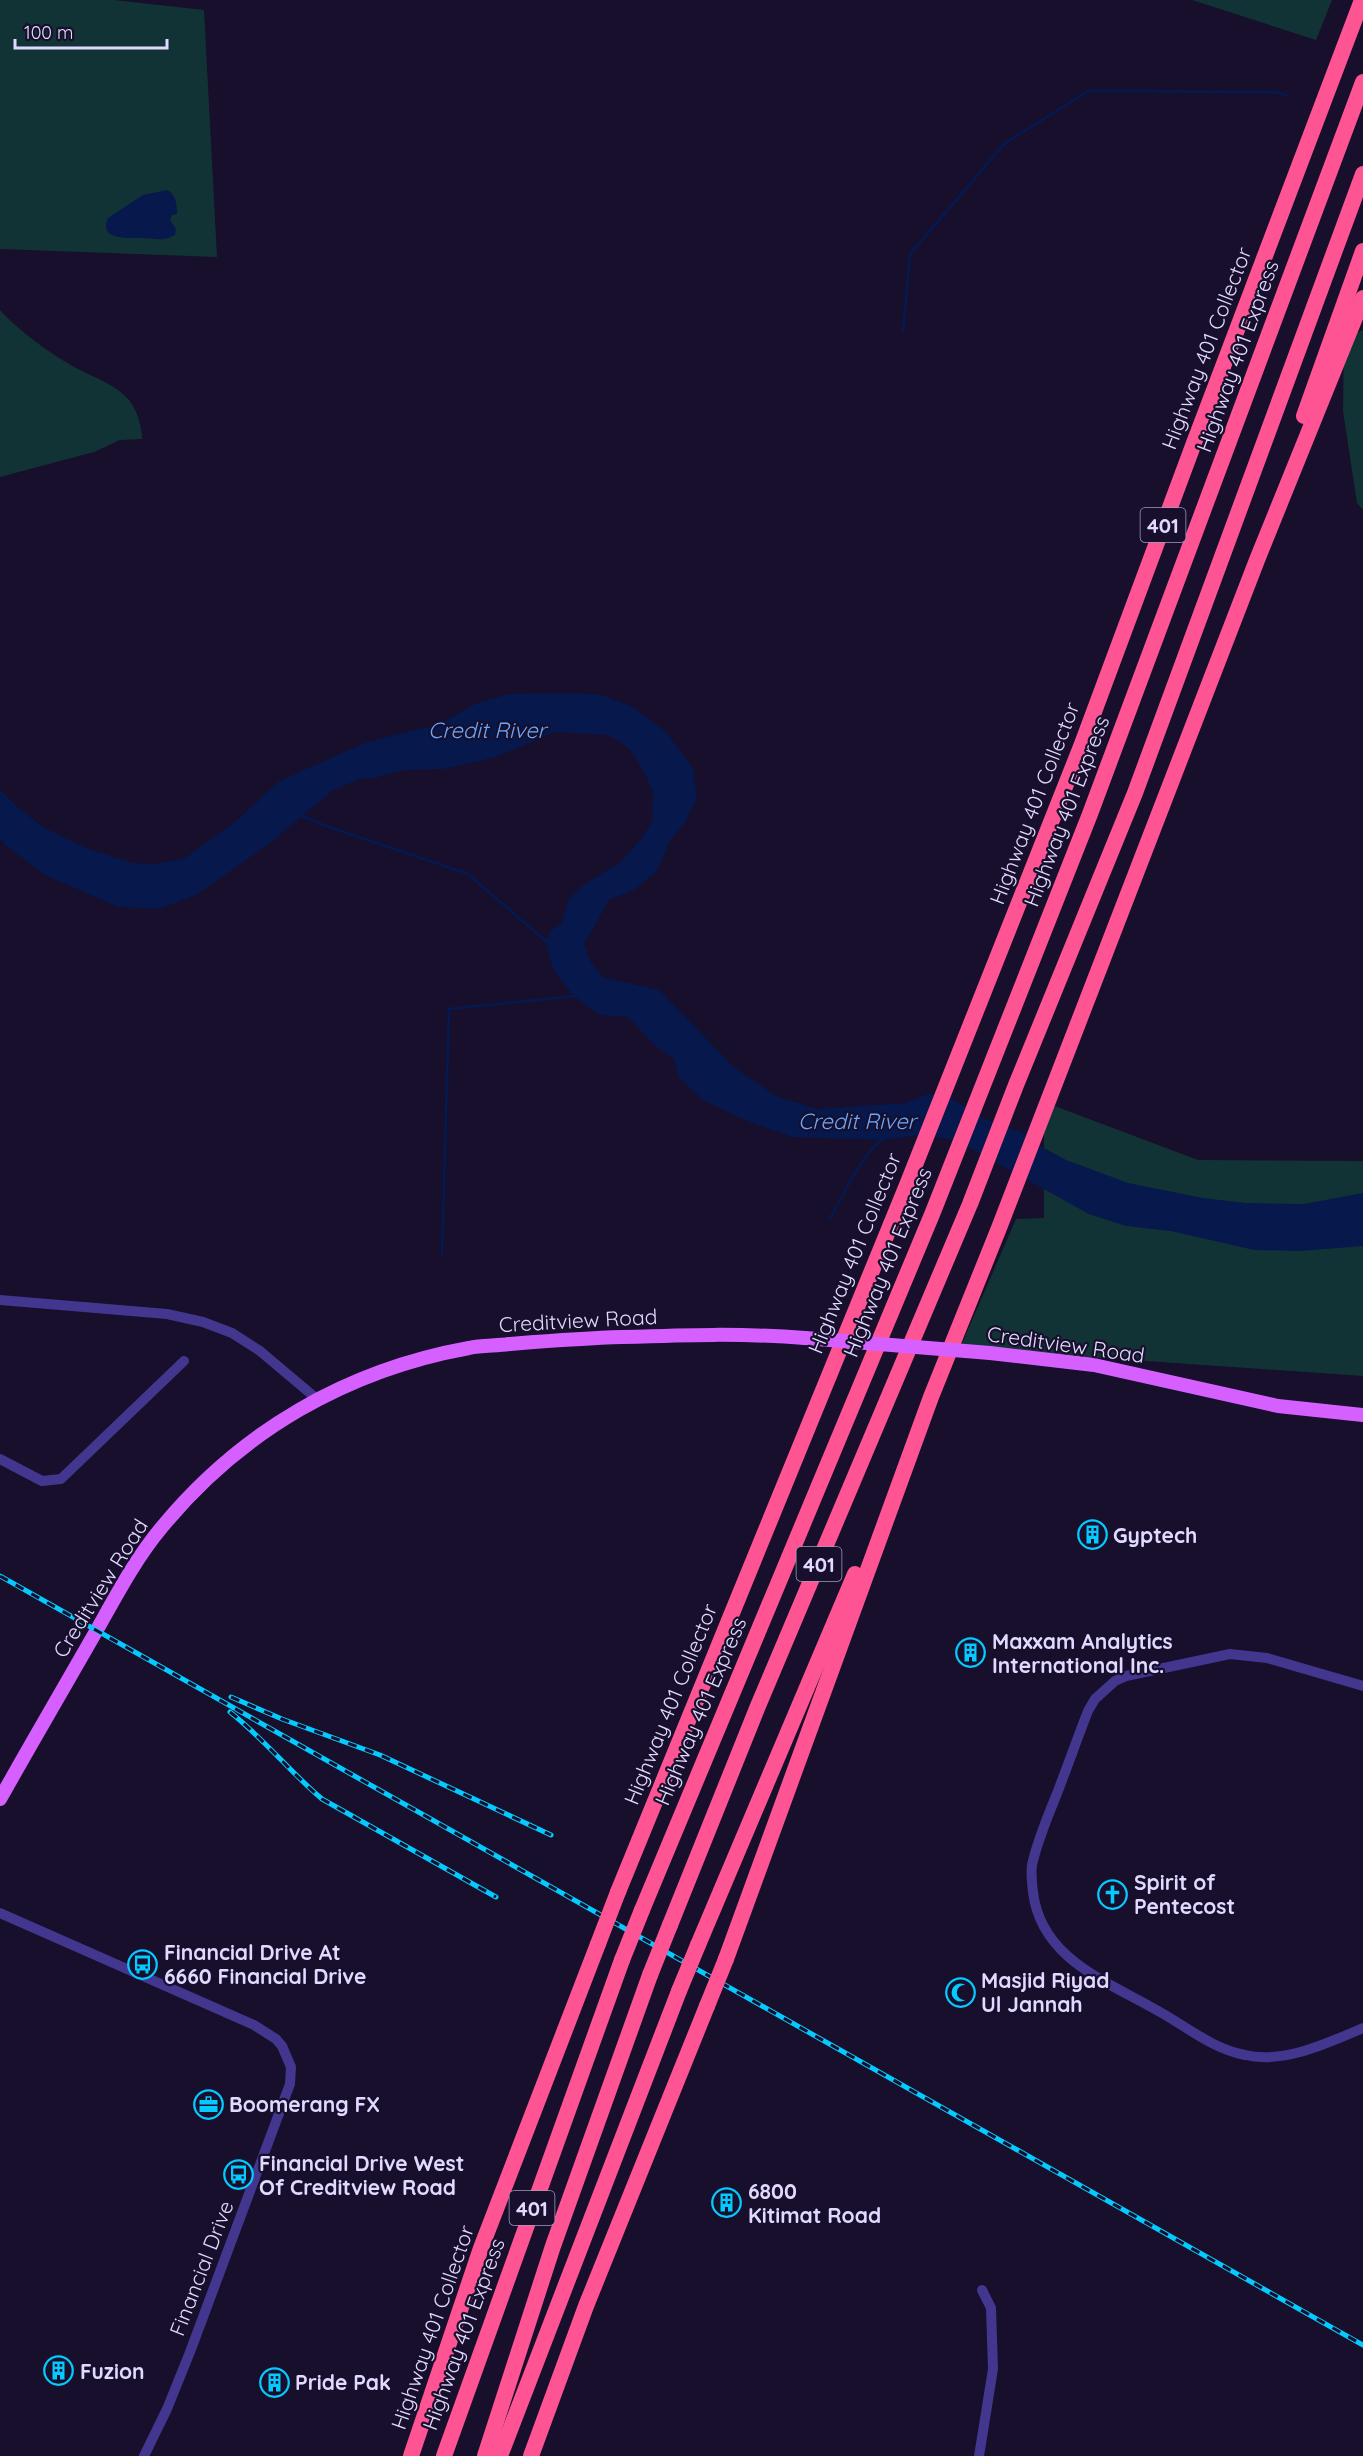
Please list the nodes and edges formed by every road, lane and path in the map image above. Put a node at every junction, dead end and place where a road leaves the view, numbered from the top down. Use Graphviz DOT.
graph roads {
  1 [pos="1362,0"];
  2 [pos="1363,82"];
  3 [pos="1363,174"];
  4 [pos="1363,251"];
  5 [pos="1363,298"];
  6 [pos="1257,560"];
  7 [pos="0,1300"];
  8 [pos="184,1361"];
  9 [pos="931,1397"];
  10 [pos="317,1399"];
  11 [pos="1363,1415"];
  12 [pos="0,1459"];
  13 [pos="1363,1686"];
  14 [pos="0,1799"];
  15 [pos="0,1913"];
  16 [pos="1363,2028"];
  17 [pos="982,2290"];
  18 [pos="586,2306"];
  19 [pos="144,2456"];
  20 [pos="411,2456"];
  21 [pos="444,2456"];
  22 [pos="485,2456"];
  23 [pos="500,2456"];
  24 [pos="531,2456"];
  25 [pos="537,2456"];
  26 [pos="979,2456"];
  1 -- 20 [label="highway, Highway 401 Collector / 401, bridge"];
  2 -- 21 [label="highway, Highway 401 Express / 401, bridge"];
  3 -- 22 [label="highway, 401, bridge"];
  4 -- 6 [label="highway"];
  5 -- 6 [label="highway, 401"];
  6 -- 9 [label="highway, 401"];
  7 -- 10 [label="street"];
  8 -- 12 [label="street"];
  9 -- 18 [label="highway, 401, bridge"];
  9 -- 23 [label="highway, bridge"];
  10 -- 11 [label="main road, Creditview Road, bridge"];
  10 -- 14 [label="main road, Creditview Road"];
  13 -- 16 [label="street"];
  15 -- 19 [label="street, Financial Drive"];
  17 -- 26 [label="street"];
  18 -- 24 [label="highway, 401"];
  18 -- 25 [label="highway"];
}
